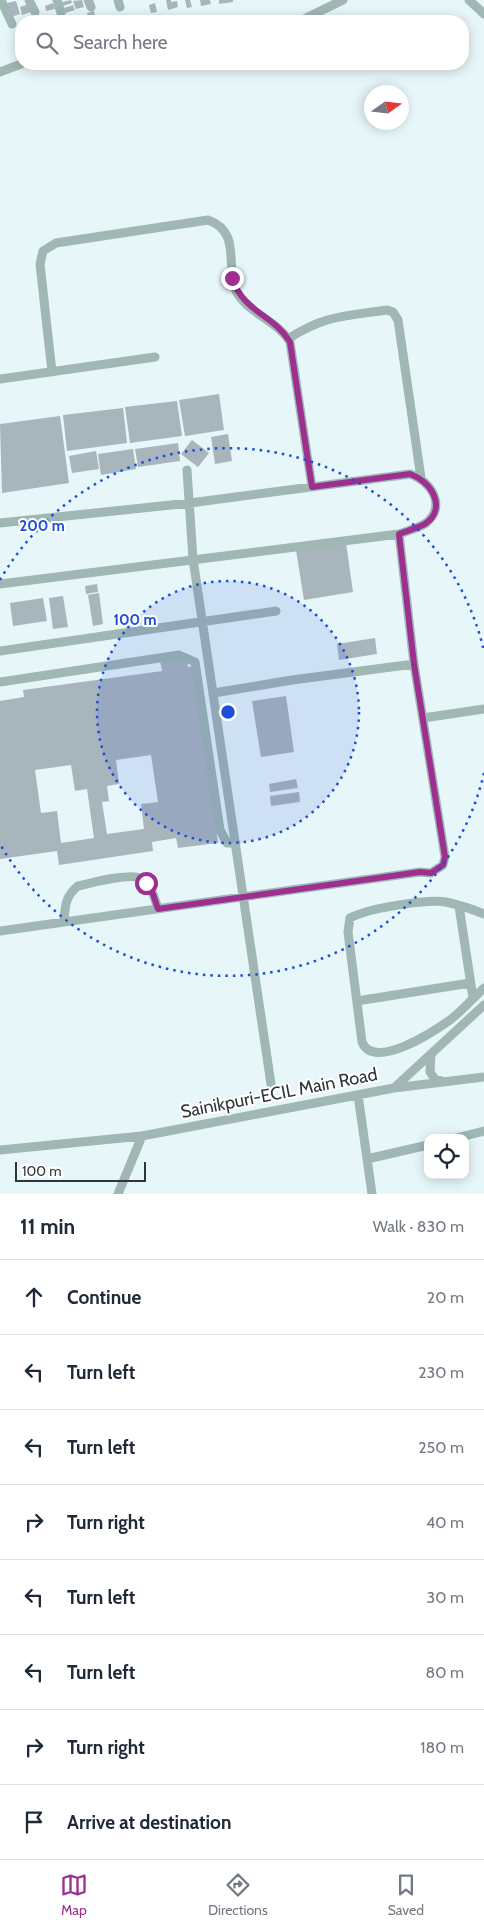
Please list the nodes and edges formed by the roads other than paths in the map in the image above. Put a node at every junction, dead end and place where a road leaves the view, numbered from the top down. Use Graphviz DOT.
graph roads {
  1 [pos="2,0"];
  2 [pos="30,0"];
  3 [pos="57,0"];
  4 [pos="343,0"];
  5 [pos="469,0"];
  6 [pos="35,12"];
  7 [pos="61,13"];
  8 [pos="484,14"];
  9 [pos="312,15"];
  10 [pos="12,24"];
  11 [pos="15,67"];
  12 [pos="0,72"];
  13 [pos="288,338"];
  14 [pos="155,357"];
  15 [pos="52,372"];
  16 [pos="0,379"];
  17 [pos="187,470"];
  18 [pos="421,478"];
  19 [pos="312,487"];
  20 [pos="190,503"];
  21 [pos="0,523"];
  22 [pos="399,534"];
  23 [pos="193,559"];
  24 [pos="0,584"];
  25 [pos="276,611"];
  26 [pos="204,621"];
  27 [pos="0,650"];
  28 [pos="414,664"];
  29 [pos="0,682"];
  30 [pos="214,693"];
  31 [pos="484,709"];
  32 [pos="423,718"];
  33 [pos="236,843"];
  34 [pos="244,897"];
  35 [pos="459,906"];
  36 [pos="158,909"];
  37 [pos="484,914"];
  38 [pos="64,922"];
  39 [pos="0,931"];
  40 [pos="470,983"];
  41 [pos="484,988"];
  42 [pos="473,998"];
  43 [pos="357,1001"];
  44 [pos="484,1004"];
  45 [pos="431,1054"];
  46 [pos="484,1077"];
  47 [pos="445,1082"];
  48 [pos="272,1084"];
  49 [pos="394,1088"];
  50 [pos="358,1095"];
  51 [pos="484,1131"];
  52 [pos="469,1135"];
  53 [pos="142,1136"];
  54 [pos="424,1146"];
  55 [pos="0,1150"];
  56 [pos="367,1159"];
  57 [pos="118,1194"];
  58 [pos="372,1194"];
  1 -- 10 [label="street"];
  2 -- 6 [label="street"];
  3 -- 7 [label="street"];
  4 -- 9 [label="street"];
  5 -- 8 [label="street"];
  11 -- 12 [label="street"];
  13 -- 15 [label="street"];
  13 -- 18 [label="street"];
  13 -- 19 [label="street"];
  14 -- 15 [label="street"];
  15 -- 16 [label="street"];
  17 -- 20 [label="street"];
  18 -- 19 [label="street"];
  18 -- 22 [label="street"];
  19 -- 20 [label="street"];
  20 -- 21 [label="street"];
  20 -- 23 [label="street"];
  22 -- 23 [label="street"];
  22 -- 28 [label="street"];
  23 -- 24 [label="street"];
  23 -- 26 [label="street"];
  25 -- 26 [label="street"];
  26 -- 27 [label="street"];
  26 -- 30 [label="street"];
  28 -- 30 [label="street"];
  28 -- 32 [label="street"];
  29 -- 33 [label="street"];
  30 -- 33 [label="street"];
  31 -- 32 [label="street"];
  32 -- 34 [label="street"];
  33 -- 34 [label="street"];
  34 -- 36 [label="street"];
  34 -- 48 [label="street"];
  35 -- 37 [label="street"];
  35 -- 40 [label="street"];
  35 -- 43 [label="street"];
  36 -- 38 [label="street"];
  36 -- 38 [label="street"];
  38 -- 39 [label="street"];
  40 -- 42 [label="street"];
  40 -- 43 [label="street"];
  41 -- 42 [label="street"];
  42 -- 43 [label="street"];
  44 -- 45 [label="street, Sainikpuri-ECIL Main Road"];
  45 -- 47 [label="street"];
  45 -- 49 [label="street, Sainikpuri-ECIL Main Road"];
  46 -- 47 [label="street"];
  47 -- 49 [label="street"];
  49 -- 50 [label="street, Sainikpuri-ECIL Main Road"];
  50 -- 53 [label="street, Sainikpuri-ECIL Main Road"];
  50 -- 56 [label="street"];
  51 -- 52 [label="street"];
  53 -- 55 [label="street, Sainikpuri-ECIL Main Road"];
  53 -- 57 [label="street"];
  54 -- 56 [label="street"];
  56 -- 58 [label="street"];
}
